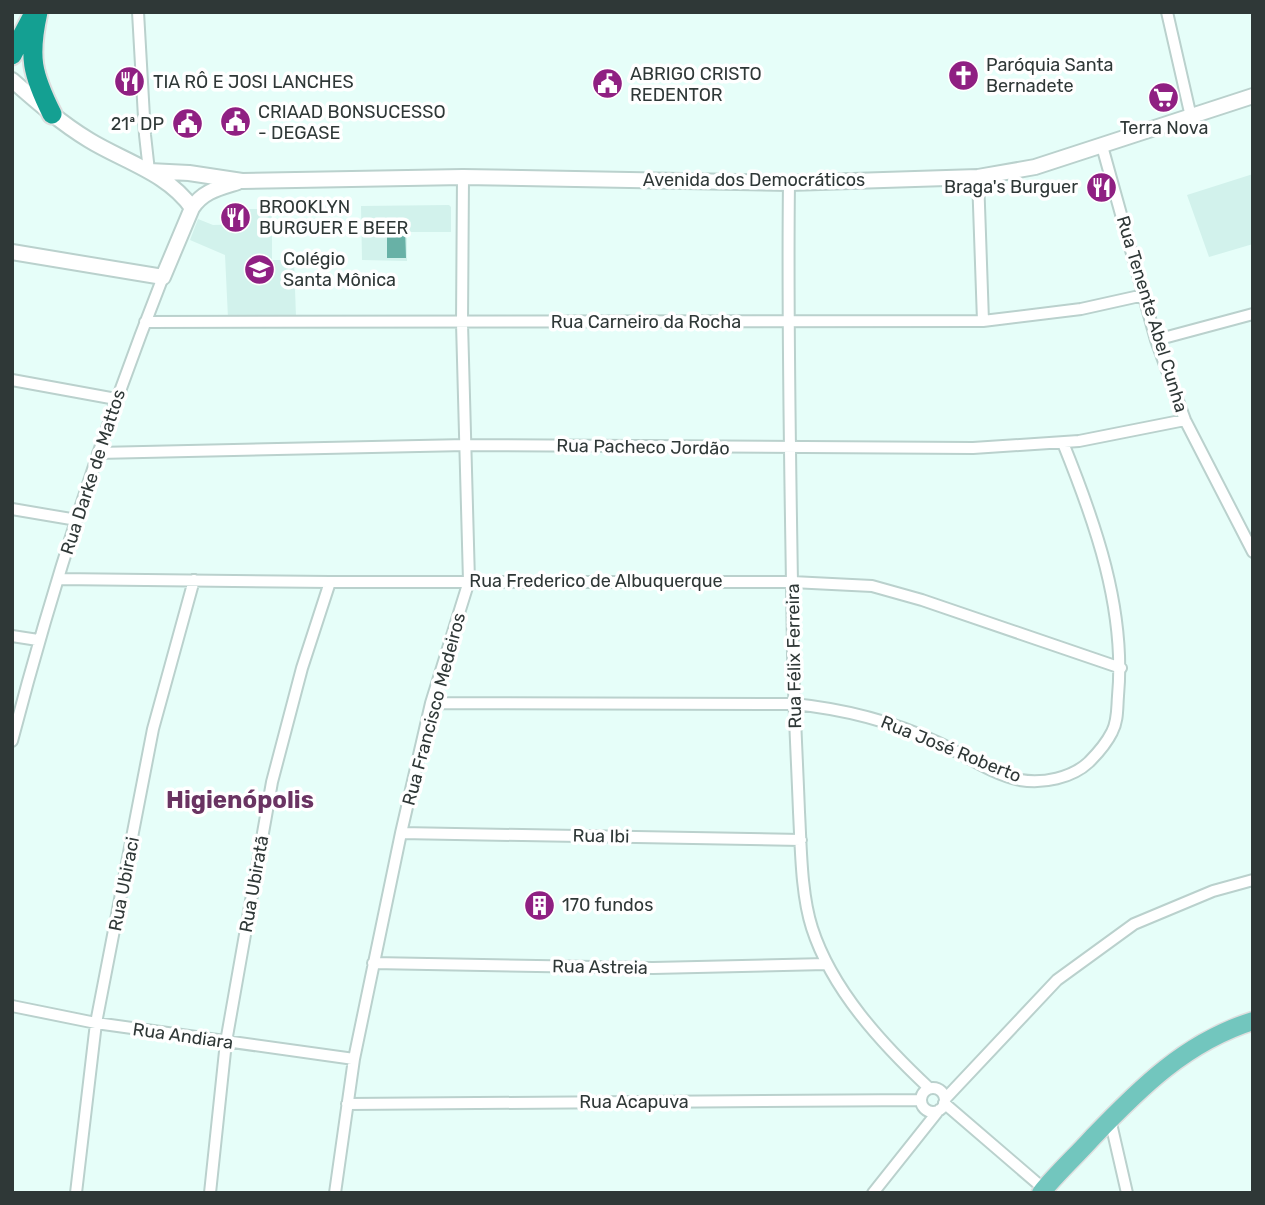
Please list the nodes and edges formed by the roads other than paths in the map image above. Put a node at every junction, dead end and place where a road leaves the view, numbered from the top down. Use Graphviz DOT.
graph roads {
  1 [pos="36,12"];
  2 [pos="138,12"];
  3 [pos="1167,12"];
  4 [pos="12,55"];
  5 [pos="12,80"];
  6 [pos="1253,96"];
  7 [pos="52,114"];
  8 [pos="1191,117"];
  9 [pos="1102,146"];
  10 [pos="149,171"];
  11 [pos="463,177"];
  12 [pos="978,177"];
  13 [pos="242,181"];
  14 [pos="789,183"];
  15 [pos="192,208"];
  16 [pos="12,252"];
  17 [pos="163,277"];
  18 [pos="1144,295"];
  19 [pos="1253,314"];
  20 [pos="787,321"];
  21 [pos="983,321"];
  22 [pos="145,322"];
  23 [pos="462,323"];
  24 [pos="1156,340"];
  25 [pos="12,380"];
  26 [pos="116,399"];
  27 [pos="1185,420"];
  28 [pos="1063,443"];
  29 [pos="466,446"];
  30 [pos="788,448"];
  31 [pos="98,453"];
  32 [pos="12,509"];
  33 [pos="77,520"];
  34 [pos="1253,552"];
  35 [pos="58,579"];
  36 [pos="194,580"];
  37 [pos="469,581"];
  38 [pos="330,582"];
  39 [pos="792,582"];
  40 [pos="12,636"];
  41 [pos="38,640"];
  42 [pos="1121,668"];
  43 [pos="431,703"];
  44 [pos="794,704"];
  45 [pos="12,741"];
  46 [pos="401,833"];
  47 [pos="801,840"];
  48 [pos="1253,880"];
  49 [pos="373,963"];
  50 [pos="826,964"];
  51 [pos="12,1006"];
  52 [pos="1253,1021"];
  53 [pos="96,1023"];
  54 [pos="226,1042"];
  55 [pos="354,1059"];
  56 [pos="929,1088"];
  57 [pos="921,1100"];
  58 [pos="347,1104"];
  59 [pos="943,1104"];
  60 [pos="1110,1119"];
  61 [pos="1042,1191"];
  62 [pos="76,1193"];
  63 [pos="210,1193"];
  64 [pos="335,1193"];
  65 [pos="873,1193"];
  66 [pos="1127,1193"];
  1 -- 4 [label="highway"];
  1 -- 7 [label="highway"];
  2 -- 10 [label="street"];
  3 -- 8 [label="street"];
  5 -- 7 [label="street, Avenida dos Democráticos"];
  6 -- 8 [label="street, Avenida dos Democráticos"];
  7 -- 10 [label="street, Avenida dos Democráticos"];
  8 -- 9 [label="street, Avenida dos Democráticos"];
  9 -- 12 [label="street, Avenida dos Democráticos"];
  9 -- 18 [label="street, Rua Tenente Abel Cunha"];
  10 -- 13 [label="street, Avenida dos Democráticos"];
  10 -- 15 [label="street, Avenida dos Democráticos"];
  11 -- 13 [label="street, Avenida dos Democráticos"];
  11 -- 14 [label="street, Avenida dos Democráticos"];
  11 -- 23 [label="street, Rua Francisco Medeiros"];
  12 -- 14 [label="street, Avenida dos Democráticos"];
  12 -- 21 [label="street"];
  13 -- 15 [label="street, Avenida dos Democráticos"];
  14 -- 20 [label="street, Rua Félix Ferreira"];
  15 -- 17 [label="street, Rua Darke de Mattos"];
  16 -- 17 [label="street"];
  17 -- 22 [label="street, Rua Darke de Mattos"];
  18 -- 21 [label="street, Rua Carneiro da Rocha"];
  18 -- 24 [label="street, Rua Tenente Abel Cunha"];
  19 -- 24 [label="street"];
  20 -- 21 [label="street, Rua Carneiro da Rocha"];
  20 -- 23 [label="street, Rua Carneiro da Rocha"];
  20 -- 30 [label="street, Rua Félix Ferreira"];
  22 -- 23 [label="street, Rua Carneiro da Rocha"];
  22 -- 26 [label="street, Rua Darke de Mattos"];
  23 -- 29 [label="street, Rua Francisco Medeiros"];
  24 -- 27 [label="street, Rua Tenente Abel Cunha"];
  25 -- 26 [label="street"];
  26 -- 31 [label="street, Rua Darke de Mattos"];
  27 -- 28 [label="street, Rua Pacheco Jordão"];
  27 -- 34 [label="street, Rua Tenente Abel Cunha"];
  28 -- 30 [label="street, Rua Pacheco Jordão"];
  28 -- 42 [label="street, Rua José Roberto"];
  29 -- 30 [label="street, Rua Pacheco Jordão"];
  29 -- 31 [label="street, Rua Pacheco Jordão"];
  29 -- 37 [label="street, Rua Francisco Medeiros"];
  30 -- 39 [label="street, Rua Félix Ferreira"];
  31 -- 33 [label="street, Rua Darke de Mattos"];
  32 -- 33 [label="street"];
  33 -- 35 [label="street, Rua Darke de Mattos"];
  35 -- 36 [label="street, Rua Frederico de Albuquerque"];
  35 -- 41 [label="street, Rua Darke de Mattos"];
  36 -- 38 [label="street, Rua Frederico de Albuquerque"];
  36 -- 53 [label="street, Rua Ubiraci"];
  37 -- 38 [label="street, Rua Frederico de Albuquerque"];
  37 -- 39 [label="street, Rua Frederico de Albuquerque"];
  37 -- 43 [label="street, Rua Francisco Medeiros"];
  38 -- 54 [label="street, Rua Ubiratã"];
  39 -- 42 [label="street, Rua Frederico de Albuquerque"];
  39 -- 44 [label="street, Rua Félix Ferreira"];
  40 -- 41 [label="street"];
  41 -- 45 [label="street, Rua Darke de Mattos"];
  42 -- 44 [label="street, Rua José Roberto"];
  43 -- 44 [label="street, Rua José Roberto"];
  43 -- 46 [label="street, Rua Francisco Medeiros"];
  44 -- 47 [label="street, Rua Félix Ferreira"];
  46 -- 47 [label="street, Rua Ibi"];
  46 -- 49 [label="street, Rua Francisco Medeiros"];
  47 -- 50 [label="street, Rua Félix Ferreira"];
  48 -- 59 [label="street"];
  49 -- 50 [label="street, Rua Astreia"];
  49 -- 55 [label="street, Rua Francisco Medeiros"];
  50 -- 56 [label="street, Rua Félix Ferreira"];
  51 -- 53 [label="street, Rua Andiara"];
  52 -- 60 [label="main road"];
  53 -- 54 [label="street, Rua Andiara"];
  53 -- 62 [label="street, Rua Ubiraci"];
  54 -- 55 [label="street, Rua Andiara"];
  54 -- 63 [label="street, Rua Ubiratã"];
  55 -- 58 [label="street, Rua Francisco Medeiros"];
  56 -- 57 [label="street"];
  56 -- 59 [label="street"];
  57 -- 58 [label="street, Rua Acapuva"];
  57 -- 59 [label="street"];
  58 -- 64 [label="street, Rua Francisco Medeiros"];
  59 -- 61 [label="street"];
  59 -- 65 [label="street"];
  60 -- 61 [label="main road"];
  60 -- 66 [label="street"];
}
